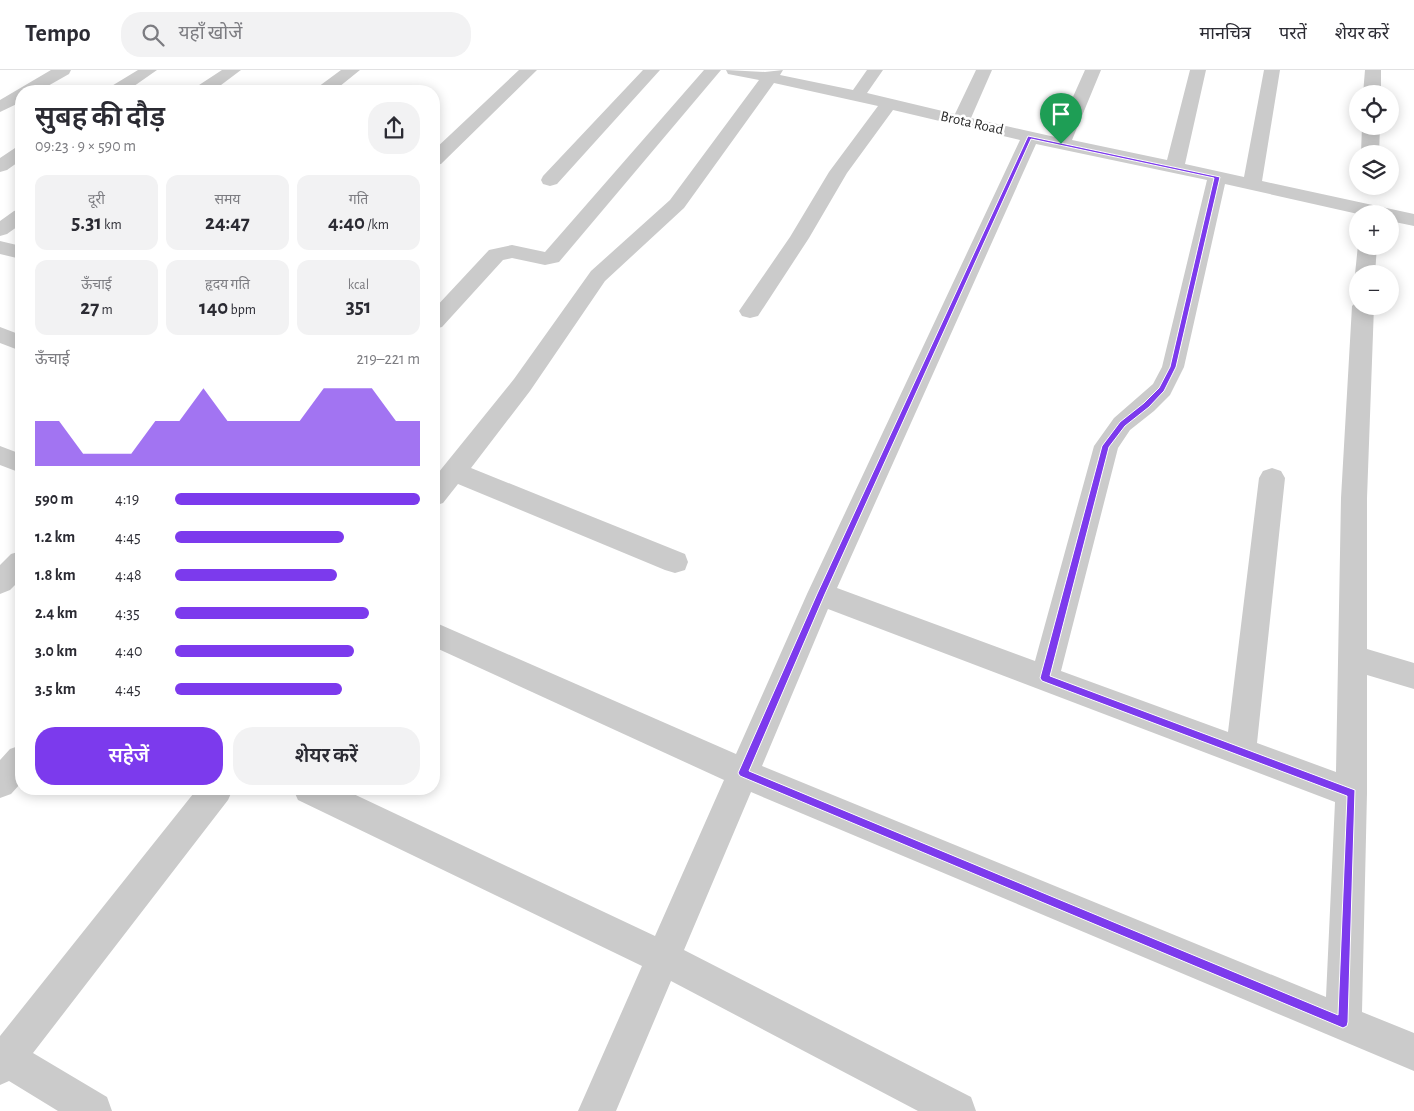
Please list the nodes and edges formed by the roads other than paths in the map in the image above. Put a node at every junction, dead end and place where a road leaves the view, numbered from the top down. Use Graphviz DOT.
graph roads {
  1 [pos="63,70"];
  2 [pos="148,70"];
  3 [pos="233,70"];
  4 [pos="352,70"];
  5 [pos="528,70"];
  6 [pos="652,70"];
  7 [pos="713,70"];
  8 [pos="734,70"];
  9 [pos="875,70"];
  10 [pos="984,70"];
  11 [pos="1093,70"];
  12 [pos="1198,70"];
  13 [pos="1272,70"];
  14 [pos="1372,70"];
  15 [pos="773,74"];
  16 [pos="37,85"];
  17 [pos="125,85"];
  18 [pos="211,85"];
  19 [pos="332,85"];
  20 [pos="1372,85"];
  21 [pos="858,96"];
  22 [pos="15,99"];
  23 [pos="888,104"];
  24 [pos="0,108"];
  25 [pos="961,120"];
  26 [pos="1030,137"];
  27 [pos="1061,144"];
  28 [pos="440,154"];
  29 [pos="15,156"];
  30 [pos="0,166"];
  31 [pos="1175,167"];
  32 [pos="1217,177"];
  33 [pos="550,180"];
  34 [pos="1252,185"];
  35 [pos="1357,205"];
  36 [pos="1399,217"];
  37 [pos="15,220"];
  38 [pos="1414,220"];
  39 [pos="0,230"];
  40 [pos="0,247"];
  41 [pos="15,252"];
  42 [pos="750,311"];
  43 [pos="1364,315"];
  44 [pos="440,316"];
  45 [pos="0,335"];
  46 [pos="15,341"];
  47 [pos="0,455"];
  48 [pos="15,461"];
  49 [pos="453,471"];
  50 [pos="1272,478"];
  51 [pos="440,488"];
  52 [pos="675,562"];
  53 [pos="15,568"];
  54 [pos="0,582"];
  55 [pos="821,594"];
  56 [pos="440,637"];
  57 [pos="1353,658"];
  58 [pos="1414,676"];
  59 [pos="1045,678"];
  60 [pos="1241,752"];
  61 [pos="15,767"];
  62 [pos="743,773"];
  63 [pos="0,783"];
  64 [pos="1352,793"];
  65 [pos="212,795"];
  66 [pos="322,795"];
  67 [pos="663,958"];
  68 [pos="1343,1022"];
  69 [pos="1414,1052"];
  70 [pos="4,1062"];
  71 [pos="93,1111"];
  72 [pos="597,1111"];
  73 [pos="957,1111"];
  1 -- 16 [label="street"];
  2 -- 17 [label="street"];
  3 -- 18 [label="street"];
  4 -- 19 [label="street"];
  5 -- 28 [label="street"];
  6 -- 33 [label="street"];
  7 -- 44 [label="street"];
  8 -- 15 [label="street, Brota Road"];
  9 -- 21 [label="street"];
  10 -- 25 [label="street"];
  11 -- 27 [label="street"];
  12 -- 31 [label="street"];
  13 -- 34 [label="street"];
  14 -- 20 [label="street"];
  15 -- 21 [label="street, Brota Road"];
  15 -- 49 [label="street"];
  21 -- 23 [label="street, Brota Road"];
  22 -- 24 [label="street"];
  23 -- 25 [label="street, Brota Road"];
  23 -- 42 [label="street"];
  25 -- 26 [label="street, Brota Road"];
  26 -- 27 [label="street, Brota Road"];
  26 -- 55 [label="street"];
  27 -- 31 [label="street, Brota Road"];
  29 -- 30 [label="street"];
  31 -- 32 [label="street, Brota Road"];
  32 -- 34 [label="street, Brota Road"];
  32 -- 59 [label="street"];
  34 -- 35 [label="street, Brota Road"];
  36 -- 38 [label="street"];
  37 -- 39 [label="street"];
  40 -- 41 [label="street"];
  43 -- 57 [label="street"];
  45 -- 46 [label="street"];
  47 -- 48 [label="street"];
  49 -- 51 [label="street"];
  49 -- 52 [label="street"];
  50 -- 60 [label="street"];
  53 -- 54 [label="street"];
  55 -- 59 [label="street"];
  55 -- 62 [label="street"];
  56 -- 62 [label="street"];
  57 -- 58 [label="street"];
  57 -- 64 [label="street"];
  59 -- 60 [label="street"];
  60 -- 64 [label="street"];
  61 -- 63 [label="street"];
  62 -- 67 [label="street"];
  62 -- 68 [label="street"];
  64 -- 68 [label="street"];
  65 -- 70 [label="street"];
  66 -- 67 [label="street"];
  67 -- 72 [label="street"];
  67 -- 73 [label="street"];
  68 -- 69 [label="street"];
  70 -- 71 [label="street"];
}
